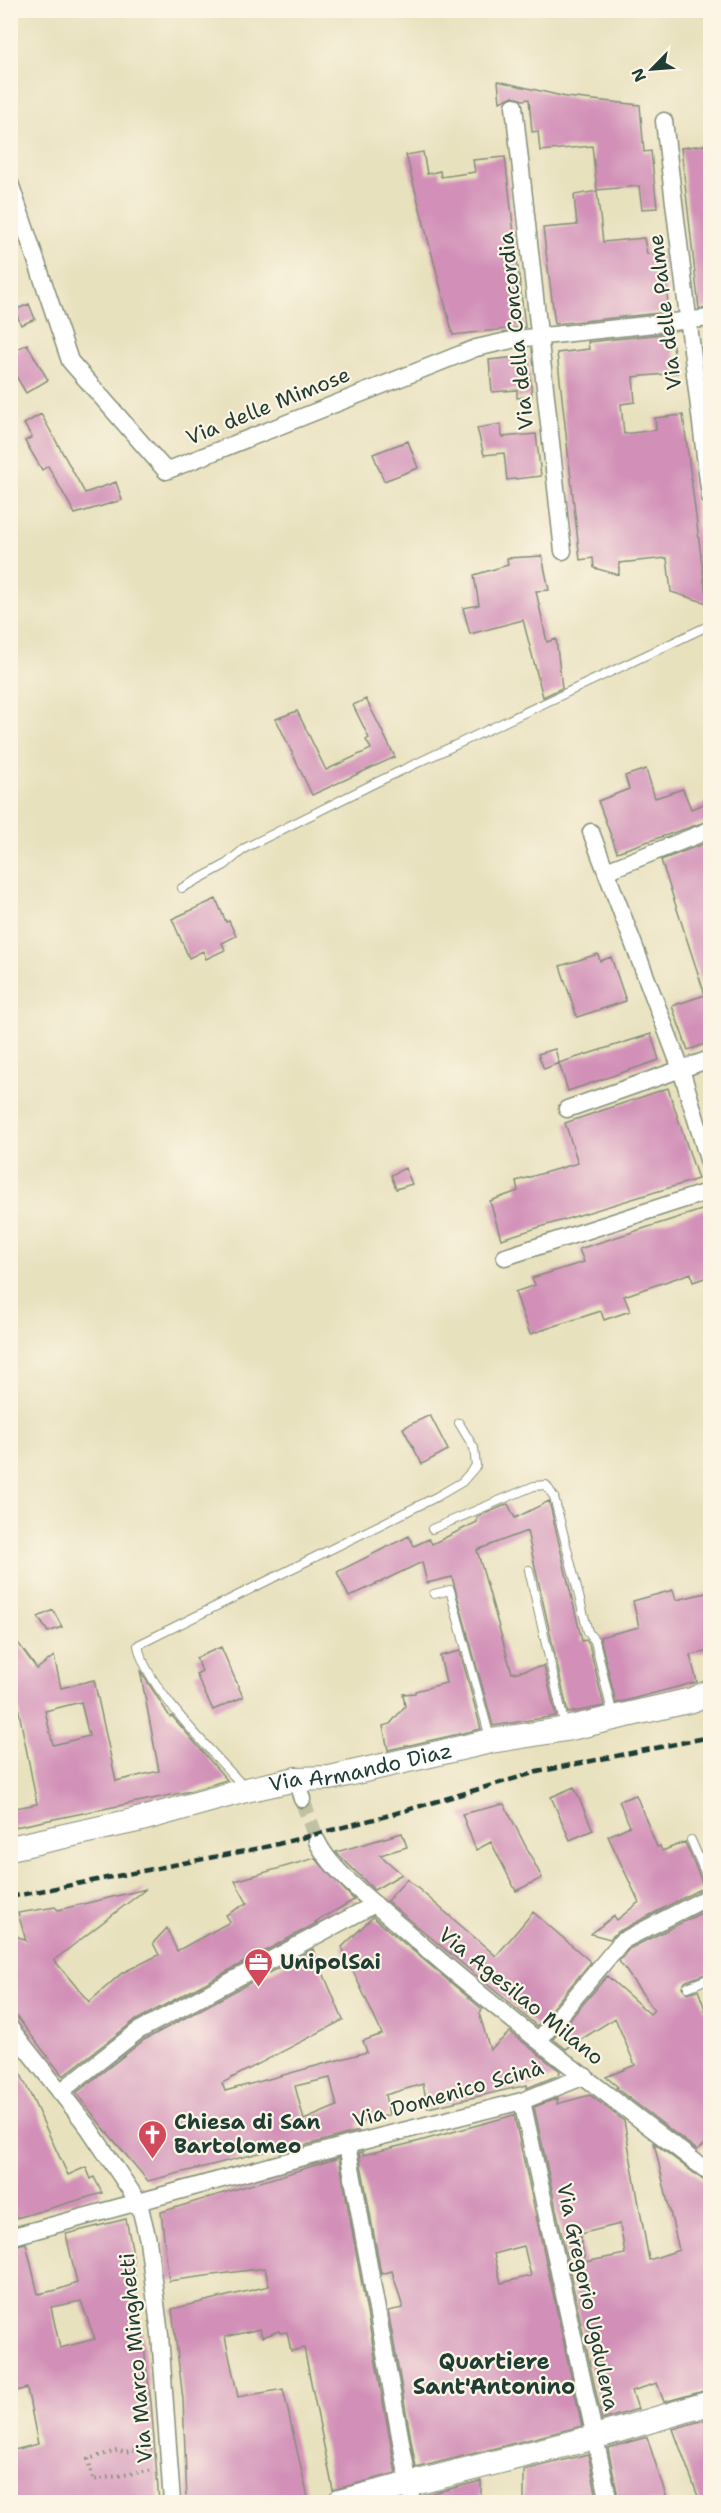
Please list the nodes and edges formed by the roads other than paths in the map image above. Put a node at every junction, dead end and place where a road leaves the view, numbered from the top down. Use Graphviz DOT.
graph roads {
  1 [pos="514,106"];
  2 [pos="664,121"];
  3 [pos="10,183"];
  4 [pos="711,318"];
  5 [pos="689,321"];
  6 [pos="540,337"];
  7 [pos="711,498"];
  8 [pos="563,551"];
  9 [pos="711,625"];
  10 [pos="711,830"];
  11 [pos="591,832"];
  12 [pos="606,871"];
  13 [pos="182,888"];
  14 [pos="711,1059"];
  15 [pos="681,1069"];
  16 [pos="567,1109"];
  17 [pos="711,1166"];
  18 [pos="711,1191"];
  19 [pos="506,1257"];
  20 [pos="459,1423"];
  21 [pos="432,1529"];
  22 [pos="529,1570"];
  23 [pos="434,1594"];
  24 [pos="711,1692"];
  25 [pos="614,1719"];
  26 [pos="566,1729"];
  27 [pos="491,1741"];
  28 [pos="246,1790"];
  29 [pos="691,1840"];
  30 [pos="317,1841"];
  31 [pos="10,1848"];
  32 [pos="711,1884"];
  33 [pos="711,1896"];
  34 [pos="375,1904"];
  35 [pos="711,1978"];
  36 [pos="688,1987"];
  37 [pos="10,2028"];
  38 [pos="539,2040"];
  39 [pos="585,2076"];
  40 [pos="60,2092"];
  41 [pos="522,2101"];
  42 [pos="347,2145"];
  43 [pos="711,2172"];
  44 [pos="139,2204"];
  45 [pos="10,2237"];
  46 [pos="711,2403"];
  47 [pos="595,2437"];
  48 [pos="411,2493"];
  49 [pos="172,2502"];
  50 [pos="340,2502"];
  51 [pos="609,2502"];
  1 -- 6 [label="street, Via della Concordia"];
  2 -- 5 [label="street, Via delle Palme"];
  3 -- 6 [label="street, Via delle Mimose"];
  4 -- 5 [label="street, Via delle Mimose"];
  5 -- 6 [label="street, Via delle Mimose"];
  5 -- 7 [label="street, Via delle Palme"];
  6 -- 8 [label="street, Via della Concordia"];
  9 -- 13 [label="lane"];
  10 -- 12 [label="street"];
  11 -- 12 [label="street"];
  12 -- 15 [label="street"];
  14 -- 15 [label="street"];
  15 -- 16 [label="street"];
  15 -- 17 [label="street"];
  18 -- 19 [label="street"];
  20 -- 28 [label="lane"];
  21 -- 25 [label="lane"];
  22 -- 26 [label="lane"];
  23 -- 27 [label="lane"];
  24 -- 25 [label="street, Via Armando Diaz"];
  25 -- 26 [label="street, Via Armando Diaz"];
  26 -- 27 [label="street, Via Armando Diaz"];
  27 -- 28 [label="street, Via Armando Diaz"];
  28 -- 31 [label="street, Via Armando Diaz"];
  29 -- 32 [label="lane"];
  30 -- 34 [label="street, Via Agesilao Milano"];
  33 -- 38 [label="street"];
  34 -- 38 [label="street, Via Agesilao Milano"];
  34 -- 40 [label="street"];
  35 -- 36 [label="lane"];
  37 -- 40 [label="street, Via Marco Minghetti"];
  38 -- 39 [label="street, Via Agesilao Milano"];
  39 -- 41 [label="street, Via Domenico Scinà"];
  39 -- 43 [label="street, Via Agesilao Milano"];
  40 -- 44 [label="street, Via Marco Minghetti"];
  41 -- 42 [label="street, Via Domenico Scinà"];
  41 -- 47 [label="street, Via Gregorio Ugdulena"];
  42 -- 44 [label="street, Via Domenico Scinà"];
  42 -- 48 [label="street"];
  44 -- 45 [label="street, Via Domenico Scinà"];
  44 -- 49 [label="street, Via Marco Minghetti"];
  46 -- 47 [label="street"];
  47 -- 48 [label="street"];
  47 -- 51 [label="street, Via Gregorio Ugdulena"];
  48 -- 50 [label="street"];
}
